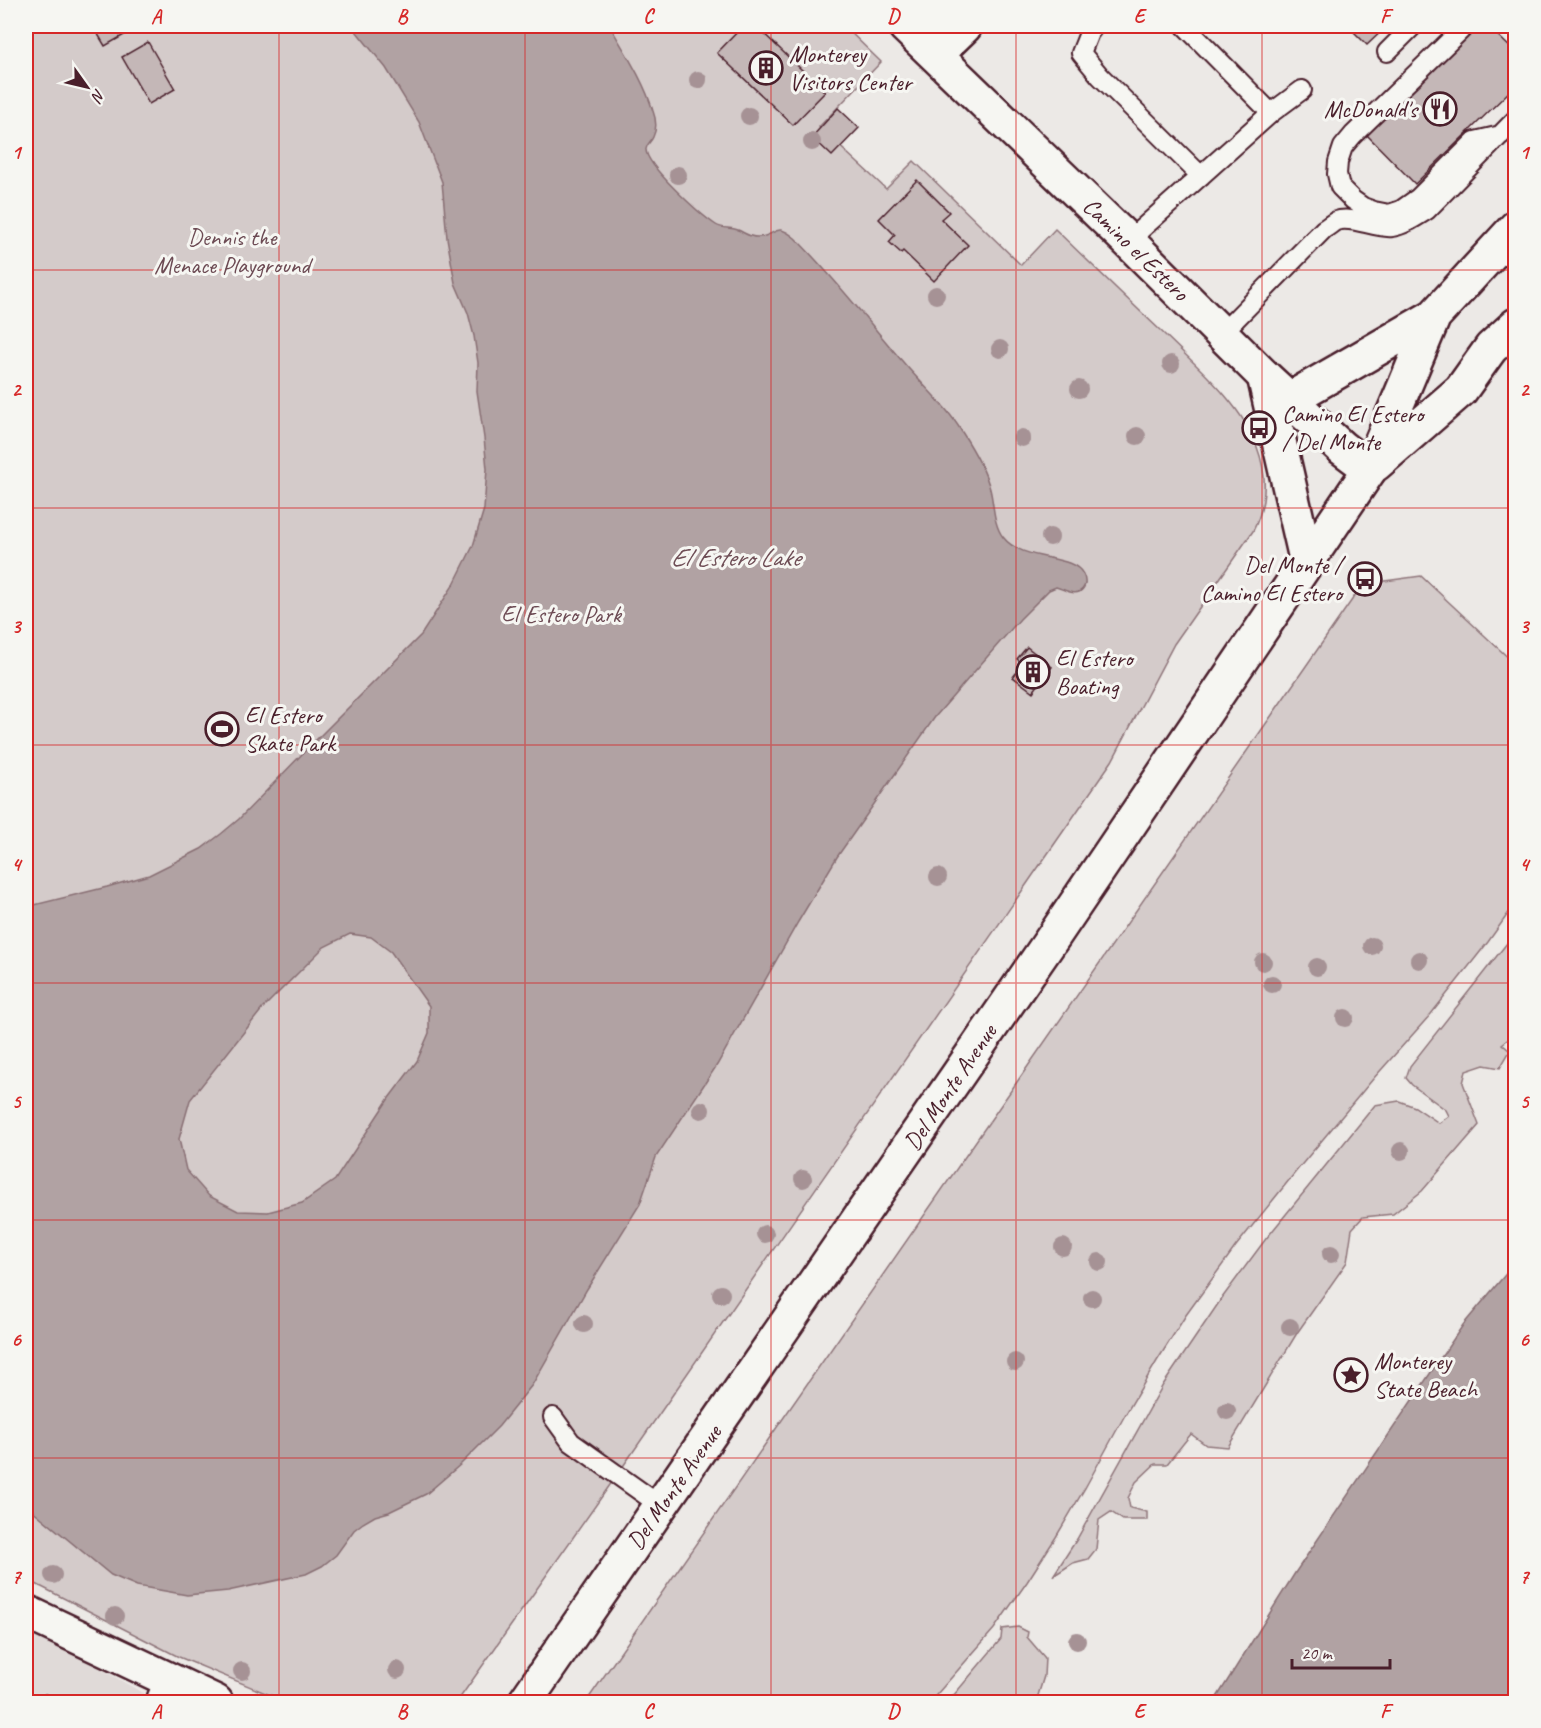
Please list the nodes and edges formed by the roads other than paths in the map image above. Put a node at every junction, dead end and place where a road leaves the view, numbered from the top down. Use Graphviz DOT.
graph roads {
  1 [pos="905,26"];
  2 [pos="965,26"];
  3 [pos="1094,26"];
  4 [pos="1185,26"];
  5 [pos="1413,26"];
  6 [pos="1465,26"];
  7 [pos="1387,52"];
  8 [pos="936,54"];
  9 [pos="1302,90"];
  10 [pos="1271,113"];
  11 [pos="1515,119"];
  12 [pos="1501,135"];
  13 [pos="1201,176"];
  14 [pos="1515,228"];
  15 [pos="1128,241"];
  16 [pos="1434,315"];
  17 [pos="1515,325"];
  18 [pos="1222,333"];
  19 [pos="1264,376"];
  20 [pos="1290,399"];
  21 [pos="1370,469"];
  22 [pos="1307,563"];
  23 [pos="553,1417"];
  24 [pos="661,1506"];
  25 [pos="26,1612"];
  26 [pos="167,1692"];
  27 [pos="216,1702"];
  28 [pos="525,1702"];
  1 -- 8 [label="main road, Camino el Estero"];
  2 -- 8 [label="main road"];
  3 -- 13 [label="lane"];
  4 -- 10 [label="lane"];
  5 -- 7 [label="lane"];
  6 -- 12 [label="lane"];
  8 -- 15 [label="main road, Camino el Estero"];
  9 -- 10 [label="lane"];
  10 -- 13 [label="lane"];
  11 -- 12 [label="lane"];
  12 -- 18 [label="lane"];
  13 -- 15 [label="lane"];
  14 -- 16 [label="main road, Del Monte Avenue"];
  15 -- 18 [label="main road, Camino el Estero"];
  16 -- 20 [label="main road"];
  16 -- 21 [label="main road, Del Monte Avenue"];
  17 -- 21 [label="main road, Del Monte Avenue"];
  18 -- 19 [label="main road, Camino el Estero"];
  19 -- 20 [label="main road, Camino el Estero"];
  19 -- 22 [label="main road"];
  20 -- 21 [label="main road, Camino el Estero"];
  21 -- 22 [label="main road, Del Monte Avenue"];
  22 -- 24 [label="main road, Del Monte Avenue"];
  23 -- 24 [label="lane"];
  24 -- 28 [label="main road, Del Monte Avenue"];
  25 -- 26 [label="main road"];
  26 -- 27 [label="main road"];
}
